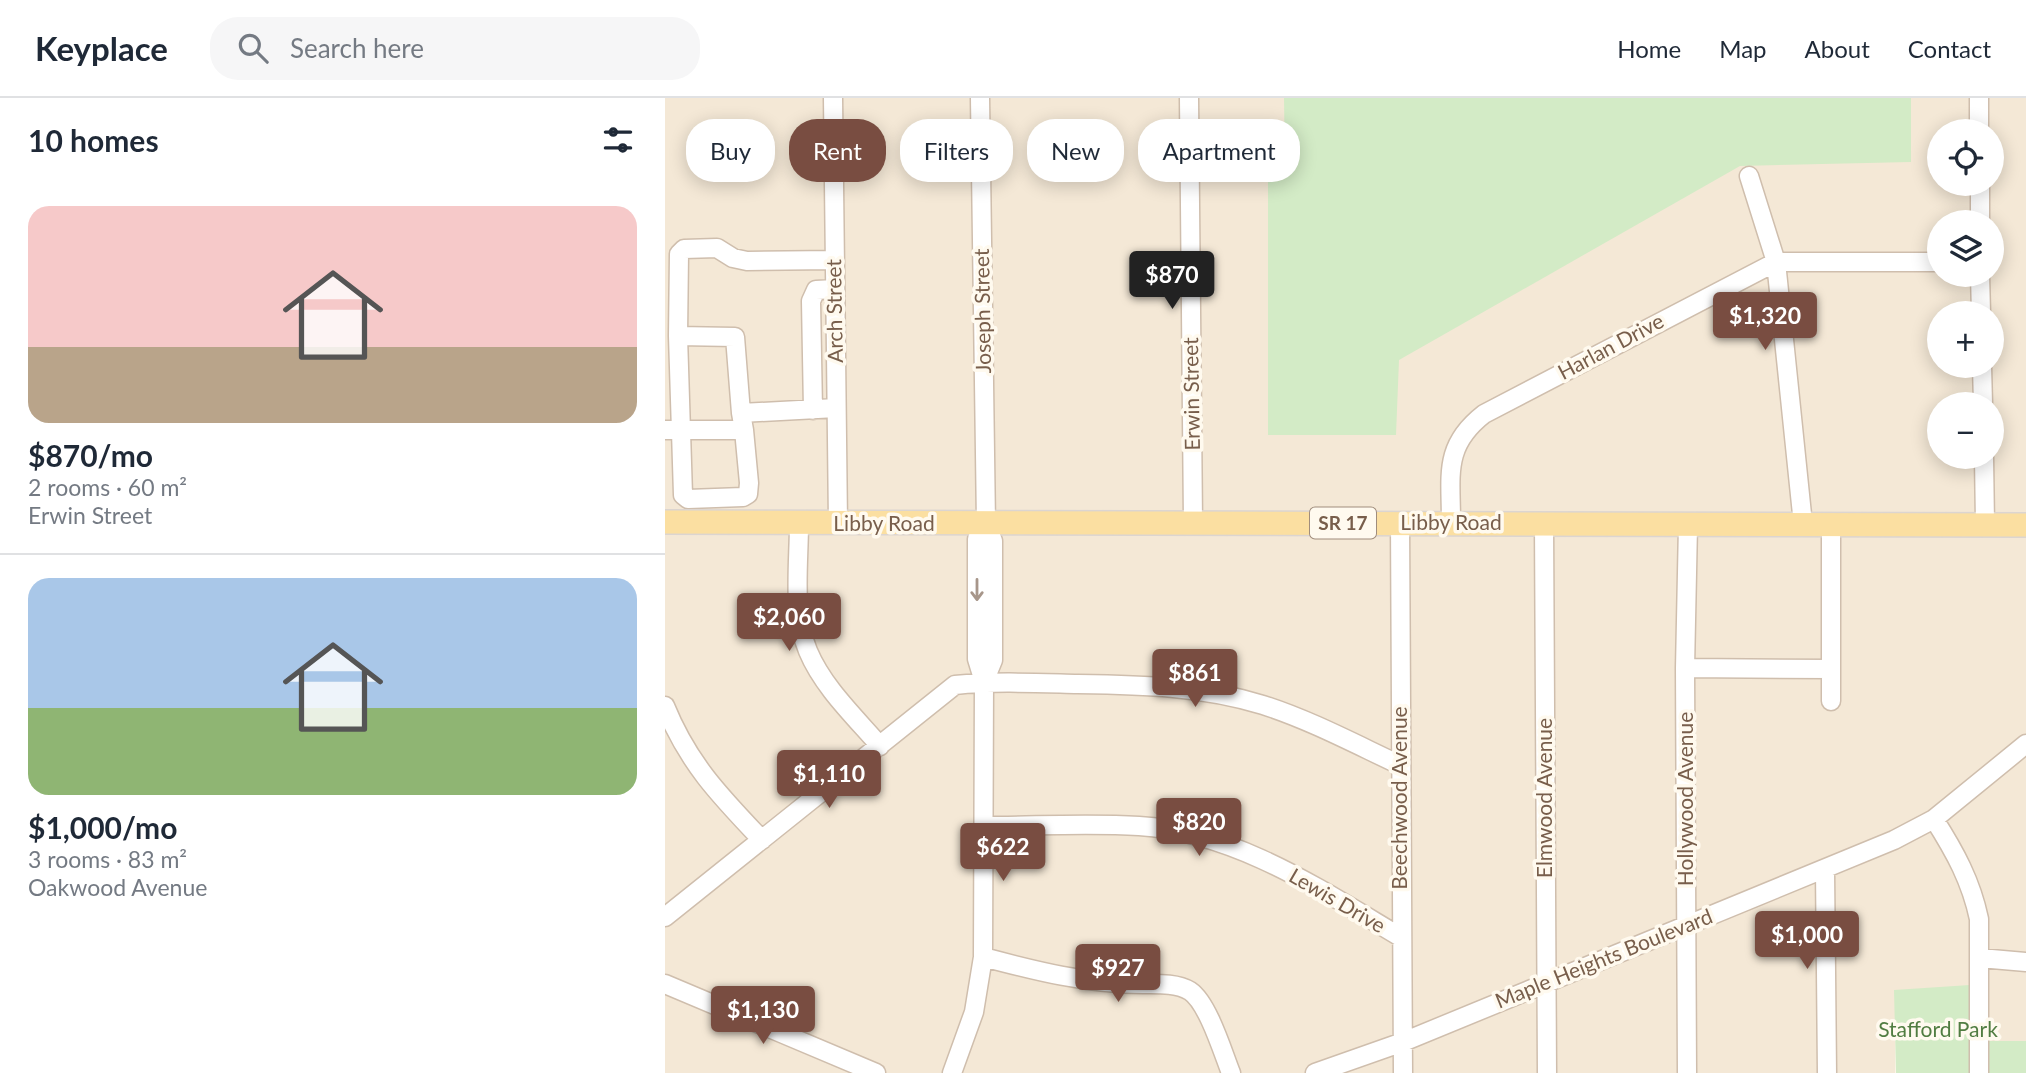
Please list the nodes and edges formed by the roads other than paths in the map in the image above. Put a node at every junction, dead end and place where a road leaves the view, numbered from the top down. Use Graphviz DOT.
graph roads {
  1 [pos="833,98"];
  2 [pos="980,98"];
  3 [pos="1189,98"];
  4 [pos="1979,98"];
  5 [pos="1979,119"];
  6 [pos="1749,176"];
  7 [pos="835,260"];
  8 [pos="1776,262"];
  9 [pos="1927,262"];
  10 [pos="672,276"];
  11 [pos="835,289"];
  12 [pos="678,336"];
  13 [pos="836,408"];
  14 [pos="813,410"];
  15 [pos="743,421"];
  16 [pos="672,430"];
  17 [pos="1984,469"];
  18 [pos="665,522"];
  19 [pos="1400,522"];
  20 [pos="1451,522"];
  21 [pos="799,523"];
  22 [pos="1193,523"];
  23 [pos="838,524"];
  24 [pos="986,524"];
  25 [pos="1544,524"];
  26 [pos="1803,524"];
  27 [pos="1831,524"];
  28 [pos="1985,524"];
  29 [pos="1688,525"];
  30 [pos="2026,525"];
  31 [pos="1685,668"];
  32 [pos="1831,669"];
  33 [pos="984,682"];
  34 [pos="1831,701"];
  35 [pos="665,706"];
  36 [pos="880,746"];
  37 [pos="2024,750"];
  38 [pos="1400,765"];
  39 [pos="1934,819"];
  40 [pos="984,826"];
  41 [pos="762,840"];
  42 [pos="1825,870"];
  43 [pos="665,917"];
  44 [pos="1687,925"];
  45 [pos="1402,938"];
  46 [pos="983,957"];
  47 [pos="1980,958"];
  48 [pos="2026,962"];
  49 [pos="1546,983"];
  50 [pos="665,984"];
  51 [pos="1403,1042"];
  52 [pos="876,1073"];
  53 [pos="952,1073"];
  54 [pos="1231,1073"];
  55 [pos="1315,1073"];
  56 [pos="1403,1073"];
  57 [pos="1547,1073"];
  58 [pos="1687,1073"];
  59 [pos="1827,1073"];
  60 [pos="1979,1073"];
  1 -- 7 [label="street, Arch Street"];
  2 -- 24 [label="street, Joseph Street"];
  3 -- 22 [label="street, Erwin Street"];
  4 -- 5 [label="street"];
  6 -- 8 [label="street"];
  7 -- 10 [label="street"];
  7 -- 11 [label="street, Arch Street"];
  8 -- 9 [label="street, Harlan Drive"];
  8 -- 20 [label="street, Harlan Drive"];
  8 -- 26 [label="street"];
  10 -- 12 [label="street"];
  11 -- 13 [label="street, Arch Street"];
  11 -- 14 [label="street"];
  12 -- 15 [label="street"];
  12 -- 16 [label="street"];
  13 -- 14 [label="street"];
  13 -- 23 [label="street, Arch Street"];
  14 -- 15 [label="street"];
  15 -- 16 [label="street"];
  15 -- 16 [label="street"];
  17 -- 28 [label="street"];
  18 -- 21 [label="main road, Libby Road / SR 17"];
  19 -- 20 [label="main road, Libby Road / SR 17"];
  19 -- 22 [label="main road, Libby Road / SR 17"];
  19 -- 38 [label="street, Beechwood Avenue"];
  20 -- 25 [label="main road, Libby Road / SR 17"];
  21 -- 23 [label="main road, Libby Road / SR 17"];
  21 -- 36 [label="street"];
  22 -- 24 [label="main road, Libby Road / SR 17"];
  23 -- 24 [label="main road, Libby Road / SR 17"];
  24 -- 33 [label="street, Joseph Street"];
  25 -- 29 [label="main road, Libby Road / SR 17"];
  25 -- 49 [label="street, Elmwood Avenue"];
  26 -- 27 [label="main road, Libby Road / SR 17"];
  26 -- 29 [label="main road, Libby Road / SR 17"];
  27 -- 28 [label="main road, Libby Road / SR 17"];
  27 -- 32 [label="street"];
  28 -- 30 [label="main road, Libby Road / SR 17"];
  29 -- 31 [label="street, Hollywood Avenue"];
  31 -- 32 [label="street"];
  31 -- 44 [label="street, Hollywood Avenue"];
  32 -- 34 [label="street"];
  33 -- 36 [label="street"];
  33 -- 38 [label="street"];
  33 -- 40 [label="street, Joseph Street"];
  35 -- 41 [label="street"];
  36 -- 41 [label="street"];
  37 -- 39 [label="street, Maple Heights Boulevard"];
  38 -- 45 [label="street, Beechwood Avenue"];
  39 -- 42 [label="street, Maple Heights Boulevard"];
  39 -- 47 [label="street"];
  40 -- 45 [label="street, Lewis Drive"];
  40 -- 46 [label="street, Joseph Street"];
  41 -- 43 [label="street"];
  42 -- 44 [label="street, Maple Heights Boulevard"];
  42 -- 59 [label="street"];
  44 -- 49 [label="street, Maple Heights Boulevard"];
  44 -- 58 [label="street, Hollywood Avenue"];
  45 -- 51 [label="street, Beechwood Avenue"];
  46 -- 53 [label="street, Joseph Street"];
  46 -- 54 [label="street"];
  47 -- 48 [label="street"];
  47 -- 60 [label="street"];
  49 -- 51 [label="street, Maple Heights Boulevard"];
  49 -- 57 [label="street, Elmwood Avenue"];
  50 -- 52 [label="street"];
  51 -- 55 [label="street, Maple Heights Boulevard"];
  51 -- 56 [label="street, Beechwood Avenue"];
}
